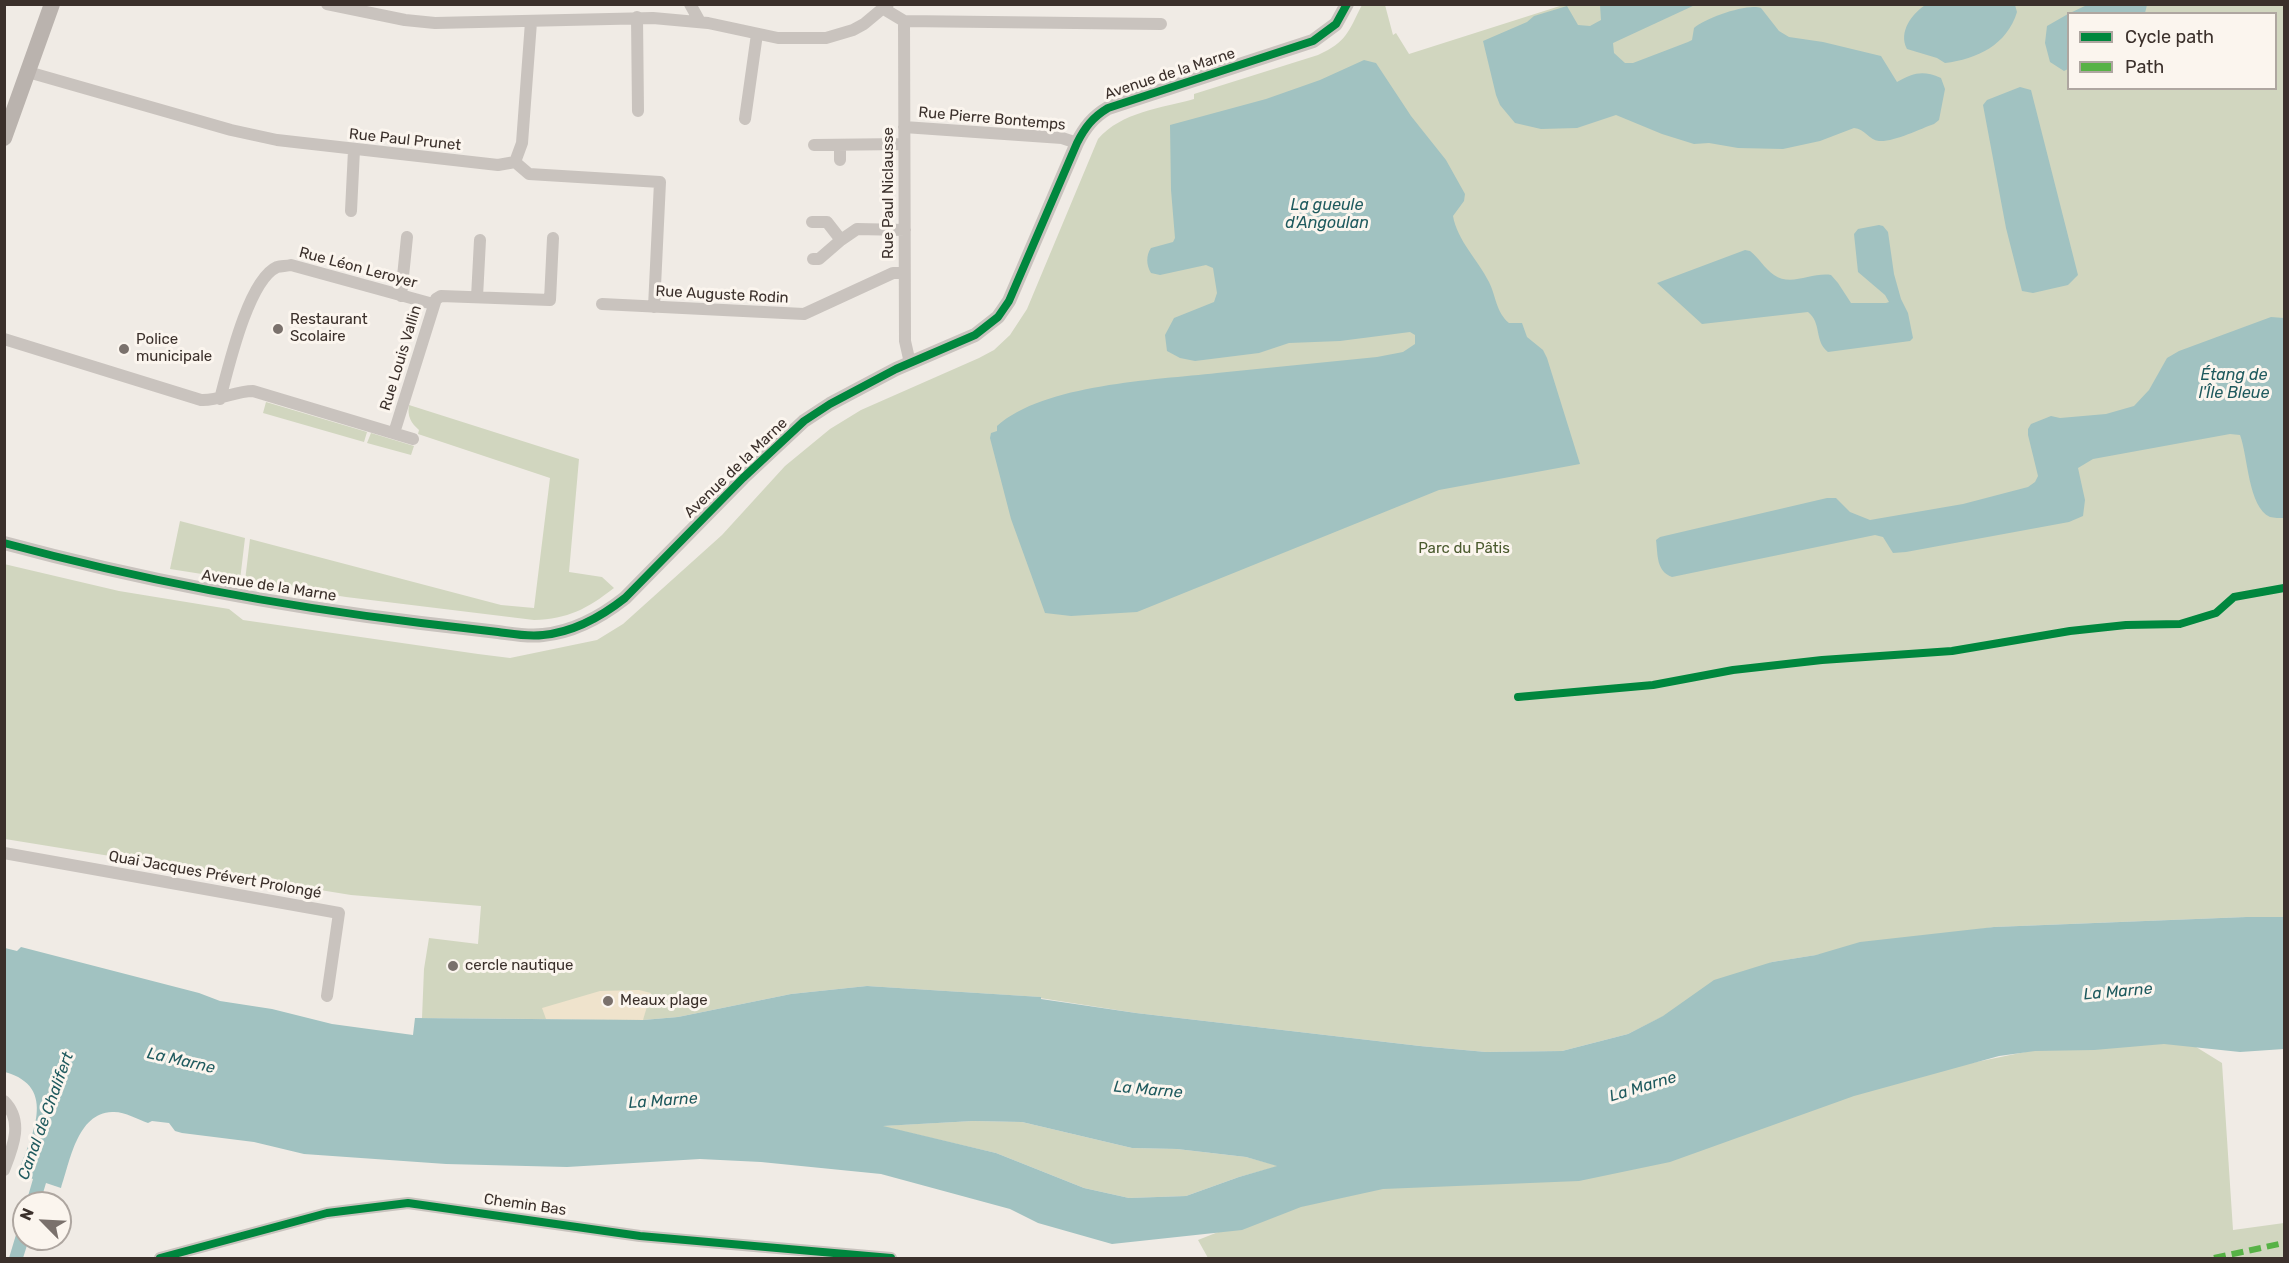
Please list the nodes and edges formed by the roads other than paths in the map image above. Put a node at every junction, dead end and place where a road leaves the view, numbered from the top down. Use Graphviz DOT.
graph roads {
  1 [pos="52,4"];
  2 [pos="327,4"];
  3 [pos="657,4"];
  4 [pos="690,4"];
  5 [pos="1347,4"];
  6 [pos="355,7"];
  7 [pos="886,7"];
  8 [pos="637,17"];
  9 [pos="653,18"];
  10 [pos="904,21"];
  11 [pos="531,22"];
  12 [pos="700,22"];
  13 [pos="1161,24"];
  14 [pos="757,34"];
  15 [pos="28,72"];
  16 [pos="638,111"];
  17 [pos="745,119"];
  18 [pos="904,127"];
  19 [pos="4,138"];
  20 [pos="1077,143"];
  21 [pos="904,144"];
  22 [pos="814,145"];
  23 [pos="840,145"];
  24 [pos="354,150"];
  25 [pos="840,160"];
  26 [pos="515,162"];
  27 [pos="351,211"];
  28 [pos="812,222"];
  29 [pos="904,230"];
  30 [pos="407,237"];
  31 [pos="553,238"];
  32 [pos="480,240"];
  33 [pos="841,240"];
  34 [pos="813,259"];
  35 [pos="904,273"];
  36 [pos="401,296"];
  37 [pos="477,297"];
  38 [pos="433,304"];
  39 [pos="602,304"];
  40 [pos="654,307"];
  41 [pos="4,339"];
  42 [pos="910,363"];
  43 [pos="220,399"];
  44 [pos="394,433"];
  45 [pos="413,439"];
  46 [pos="4,543"];
  47 [pos="4,853"];
  48 [pos="327,996"];
  49 [pos="4,1101"];
  50 [pos="4,1170"];
  51 [pos="160,1258"];
  52 [pos="891,1258"];
  1 -- 15 [label="main road"];
  2 -- 6 [label="street"];
  3 -- 9 [label="street"];
  4 -- 12 [label="street"];
  5 -- 20 [label="street, Avenue de la Marne"];
  6 -- 11 [label="street"];
  7 -- 10 [label="street"];
  7 -- 14 [label="street"];
  8 -- 9 [label="street"];
  8 -- 11 [label="street"];
  8 -- 16 [label="street"];
  9 -- 12 [label="street"];
  10 -- 13 [label="street"];
  10 -- 18 [label="street, Rue Paul Niclausse"];
  11 -- 26 [label="street"];
  12 -- 14 [label="street"];
  14 -- 17 [label="street"];
  15 -- 19 [label="main road"];
  15 -- 24 [label="street, Rue Paul Prunet"];
  18 -- 20 [label="street, Rue Pierre Bontemps"];
  18 -- 21 [label="street, Rue Paul Niclausse"];
  20 -- 42 [label="street, Avenue de la Marne"];
  21 -- 23 [label="street"];
  21 -- 29 [label="street, Rue Paul Niclausse"];
  22 -- 23 [label="street"];
  23 -- 25 [label="street"];
  24 -- 26 [label="street, Rue Paul Prunet"];
  24 -- 27 [label="street"];
  26 -- 40 [label="street, Rue Paul Prunet"];
  28 -- 33 [label="street"];
  29 -- 33 [label="street"];
  29 -- 35 [label="street, Rue Paul Niclausse"];
  30 -- 36 [label="street"];
  31 -- 37 [label="street, Rue Louis Vallin"];
  32 -- 37 [label="street"];
  33 -- 34 [label="street"];
  35 -- 40 [label="street, Rue Auguste Rodin"];
  35 -- 42 [label="street, Rue Paul Niclausse"];
  36 -- 38 [label="street, Rue Léon Leroyer"];
  36 -- 43 [label="street, Rue Léon Leroyer"];
  37 -- 38 [label="street, Rue Louis Vallin"];
  38 -- 44 [label="street, Rue Louis Vallin"];
  39 -- 40 [label="street, Rue Auguste Rodin"];
  41 -- 43 [label="street, Rue Louis Vallin"];
  42 -- 46 [label="street, Avenue de la Marne"];
  43 -- 44 [label="street, Rue Louis Vallin"];
  44 -- 45 [label="street, Rue Louis Vallin"];
  47 -- 48 [label="street, Quai Jacques Prévert Prolongé"];
  49 -- 50 [label="street"];
  51 -- 52 [label="street, Chemin Bas"];
}
